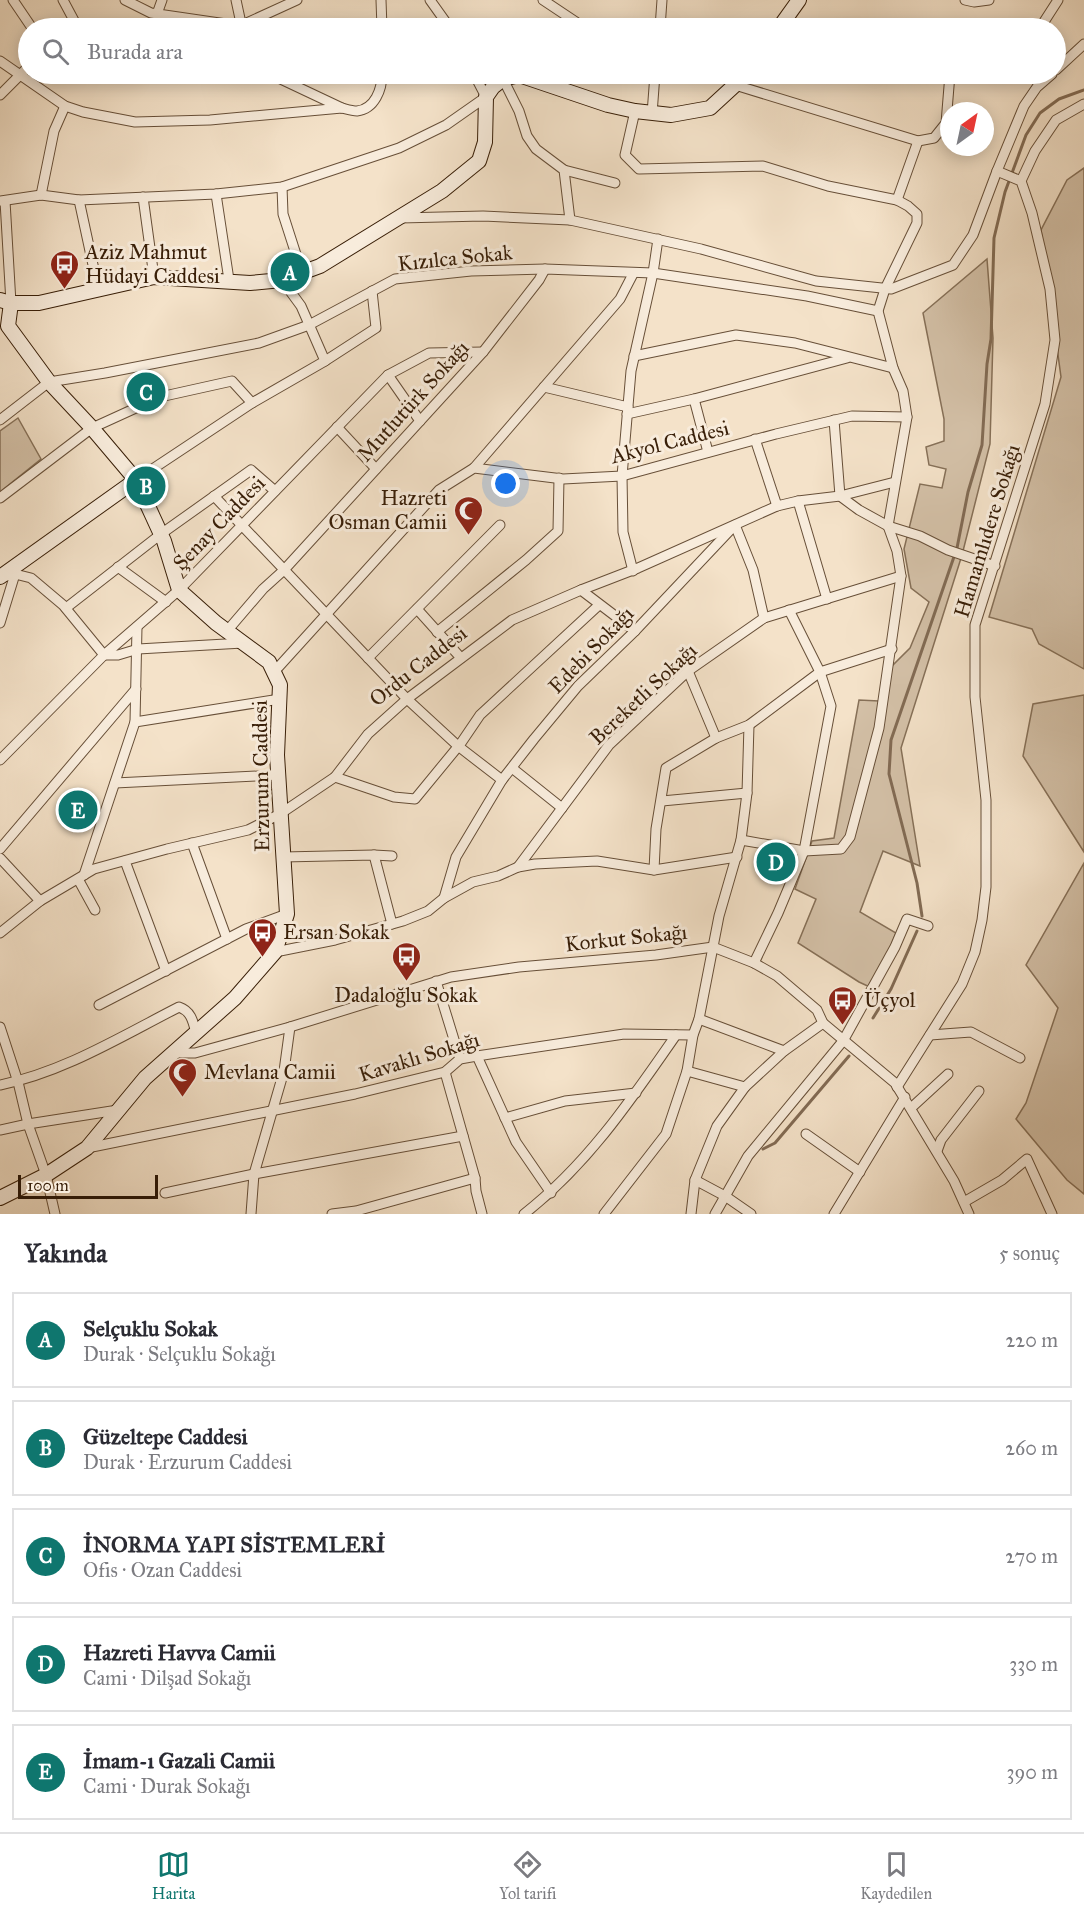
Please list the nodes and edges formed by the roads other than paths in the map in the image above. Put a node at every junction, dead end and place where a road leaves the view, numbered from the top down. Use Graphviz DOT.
graph roads {
  1 [pos="13,0"];
  2 [pos="63,0"];
  3 [pos="125,0"];
  4 [pos="162,0"];
  5 [pos="236,0"];
  6 [pos="297,0"];
  7 [pos="381,0"];
  8 [pos="430,0"];
  9 [pos="543,0"];
  10 [pos="662,0"];
  11 [pos="799,0"];
  12 [pos="989,0"];
  13 [pos="1058,0"];
  14 [pos="971,1"];
  15 [pos="157,14"];
  16 [pos="25,18"];
  17 [pos="71,18"];
  18 [pos="183,18"];
  19 [pos="239,18"];
  20 [pos="260,18"];
  21 [pos="382,18"];
  22 [pos="443,18"];
  23 [pos="570,18"];
  24 [pos="661,18"];
  25 [pos="786,18"];
  26 [pos="1046,18"];
  27 [pos="1084,44"];
  28 [pos="0,61"];
  29 [pos="1066,61"];
  30 [pos="18,75"];
  31 [pos="18,77"];
  32 [pos="31,84"];
  33 [pos="291,84"];
  34 [pos="382,84"];
  35 [pos="479,84"];
  36 [pos="497,84"];
  37 [pos="506,84"];
  38 [pos="546,84"];
  39 [pos="654,84"];
  40 [pos="949,84"];
  41 [pos="1040,84"];
  42 [pos="735,85"];
  43 [pos="0,95"];
  44 [pos="486,97"];
  45 [pos="1084,104"];
  46 [pos="65,106"];
  47 [pos="342,108"];
  48 [pos="635,111"];
  49 [pos="652,114"];
  50 [pos="918,141"];
  51 [pos="564,170"];
  52 [pos="996,171"];
  53 [pos="1014,178"];
  54 [pos="615,183"];
  55 [pos="282,187"];
  56 [pos="216,194"];
  57 [pos="41,195"];
  58 [pos="143,197"];
  59 [pos="79,200"];
  60 [pos="897,200"];
  61 [pos="3,201"];
  62 [pos="399,218"];
  63 [pos="570,220"];
  64 [pos="658,239"];
  65 [pos="545,268"];
  66 [pos="302,273"];
  67 [pos="653,273"];
  68 [pos="633,274"];
  69 [pos="154,277"];
  70 [pos="229,280"];
  71 [pos="282,280"];
  72 [pos="98,288"];
  73 [pos="885,289"];
  74 [pos="372,291"];
  75 [pos="6,301"];
  76 [pos="878,311"];
  77 [pos="309,325"];
  78 [pos="4,329"];
  79 [pos="483,352"];
  80 [pos="634,356"];
  81 [pos="849,357"];
  82 [pos="324,361"];
  83 [pos="893,368"];
  84 [pos="388,375"];
  85 [pos="49,382"];
  86 [pos="544,387"];
  87 [pos="694,399"];
  88 [pos="252,403"];
  89 [pos="628,411"];
  90 [pos="907,417"];
  91 [pos="0,420"];
  92 [pos="834,420"];
  93 [pos="420,421"];
  94 [pos="337,427"];
  95 [pos="92,428"];
  96 [pos="755,439"];
  97 [pos="708,452"];
  98 [pos="474,468"];
  99 [pos="376,469"];
  100 [pos="622,476"];
  101 [pos="559,478"];
  102 [pos="136,480"];
  103 [pos="895,482"];
  104 [pos="276,491"];
  105 [pos="214,496"];
  106 [pos="840,496"];
  107 [pos="0,498"];
  108 [pos="798,501"];
  109 [pos="777,506"];
  110 [pos="500,525"];
  111 [pos="735,525"];
  112 [pos="241,526"];
  113 [pos="888,526"];
  114 [pos="161,534"];
  115 [pos="995,566"];
  116 [pos="118,567"];
  117 [pos="284,570"];
  118 [pos="633,570"];
  119 [pos="15,574"];
  120 [pos="0,576"];
  121 [pos="901,576"];
  122 [pos="179,590"];
  123 [pos="581,590"];
  124 [pos="827,599"];
  125 [pos="166,602"];
  126 [pos="599,605"];
  127 [pos="66,608"];
  128 [pos="417,609"];
  129 [pos="789,610"];
  130 [pos="326,614"];
  131 [pos="764,618"];
  132 [pos="0,623"];
  133 [pos="136,627"];
  134 [pos="227,631"];
  135 [pos="635,631"];
  136 [pos="437,632"];
  137 [pos="243,643"];
  138 [pos="138,649"];
  139 [pos="892,649"];
  140 [pos="104,655"];
  141 [pos="368,658"];
  142 [pos="461,658"];
  143 [pos="688,671"];
  144 [pos="274,672"];
  145 [pos="820,672"];
  146 [pos="136,689"];
  147 [pos="280,699"];
  148 [pos="407,699"];
  149 [pos="135,722"];
  150 [pos="748,725"];
  151 [pos="716,738"];
  152 [pos="458,746"];
  153 [pos="0,760"];
  154 [pos="512,768"];
  155 [pos="278,776"];
  156 [pos="335,777"];
  157 [pos="502,780"];
  158 [pos="115,783"];
  159 [pos="747,793"];
  160 [pos="662,801"];
  161 [pos="562,808"];
  162 [pos="280,814"];
  163 [pos="741,840"];
  164 [pos="192,843"];
  165 [pos="0,849"];
  166 [pos="804,850"];
  167 [pos="374,855"];
  168 [pos="392,856"];
  169 [pos="283,857"];
  170 [pos="737,857"];
  171 [pos="0,858"];
  172 [pos="125,861"];
  173 [pos="518,867"];
  174 [pos="654,870"];
  175 [pos="81,877"];
  176 [pos="444,898"];
  177 [pos="40,901"];
  178 [pos="95,910"];
  179 [pos="287,914"];
  180 [pos="392,924"];
  181 [pos="928,926"];
  182 [pos="0,933"];
  183 [pos="227,939"];
  184 [pos="713,946"];
  185 [pos="275,952"];
  186 [pos="754,963"];
  187 [pos="166,970"];
  188 [pos="436,981"];
  189 [pos="99,1005"];
  190 [pos="699,1019"];
  191 [pos="823,1023"];
  192 [pos="0,1027"];
  193 [pos="290,1027"];
  194 [pos="196,1033"];
  195 [pos="675,1035"];
  196 [pos="693,1035"];
  197 [pos="930,1035"];
  198 [pos="843,1041"];
  199 [pos="784,1051"];
  200 [pos="173,1053"];
  201 [pos="477,1056"];
  202 [pos="1020,1058"];
  203 [pos="460,1059"];
  204 [pos="687,1071"];
  205 [pos="445,1072"];
  206 [pos="948,1074"];
  207 [pos="18,1082"];
  208 [pos="0,1085"];
  209 [pos="745,1087"];
  210 [pos="897,1087"];
  211 [pos="978,1090"];
  212 [pos="636,1093"];
  213 [pos="904,1097"];
  214 [pos="911,1108"];
  215 [pos="118,1110"];
  216 [pos="273,1111"];
  217 [pos="505,1118"];
  218 [pos="28,1124"];
  219 [pos="0,1130"];
  220 [pos="807,1134"];
  221 [pos="463,1136"];
  222 [pos="87,1148"];
  223 [pos="937,1151"];
  224 [pos="860,1172"];
  225 [pos="254,1174"];
  226 [pos="46,1175"];
  227 [pos="475,1178"];
  228 [pos="695,1180"];
  229 [pos="165,1193"];
  230 [pos="551,1193"];
  231 [pos="725,1196"];
  232 [pos="0,1198"];
  233 [pos="964,1202"];
  234 [pos="55,1214"];
  235 [pos="251,1214"];
  236 [pos="332,1214"];
  237 [pos="482,1214"];
  238 [pos="524,1214"];
  239 [pos="604,1214"];
  240 [pos="691,1214"];
  241 [pos="715,1214"];
  242 [pos="751,1214"];
  243 [pos="834,1214"];
  244 [pos="969,1214"];
  245 [pos="1052,1214"];
  1 -- 16 [label="street"];
  2 -- 17 [label="street"];
  3 -- 15 [label="street"];
  4 -- 15 [label="street"];
  5 -- 19 [label="street"];
  6 -- 20 [label="street"];
  7 -- 21 [label="street"];
  8 -- 22 [label="street"];
  9 -- 23 [label="street"];
  10 -- 24 [label="street"];
  11 -- 25 [label="street"];
  12 -- 14 [label="street"];
  13 -- 26 [label="street"];
  15 -- 18 [label="street"];
  27 -- 29 [label="street"];
  28 -- 30 [label="street"];
  31 -- 43 [label="street"];
  32 -- 46 [label="street"];
  33 -- 47 [label="street"];
  34 -- 47 [label="street"];
  35 -- 44 [label="street"];
  36 -- 44 [label="street"];
  37 -- 51 [label="street"];
  38 -- 48 [label="street"];
  39 -- 49 [label="street"];
  40 -- 50 [label="street"];
  41 -- 52 [label="street"];
  42 -- 49 [label="street"];
  42 -- 50 [label="street"];
  44 -- 55 [label="street"];
  44 -- 62 [label="street"];
  45 -- 53 [label="street"];
  46 -- 47 [label="street"];
  46 -- 57 [label="street"];
  48 -- 49 [label="street"];
  48 -- 60 [label="street"];
  50 -- 60 [label="street"];
  51 -- 54 [label="street"];
  51 -- 63 [label="street"];
  52 -- 53 [label="street"];
  52 -- 73 [label="street"];
  53 -- 115 [label="street, Hamamlıdere Sokağı"];
  55 -- 56 [label="street"];
  55 -- 66 [label="street"];
  56 -- 58 [label="street"];
  56 -- 70 [label="street"];
  57 -- 59 [label="street"];
  57 -- 61 [label="street"];
  58 -- 59 [label="street"];
  58 -- 69 [label="street"];
  59 -- 72 [label="street"];
  60 -- 73 [label="street"];
  61 -- 75 [label="street"];
  62 -- 63 [label="street"];
  62 -- 66 [label="street"];
  63 -- 64 [label="street"];
  64 -- 67 [label="street"];
  64 -- 73 [label="street"];
  65 -- 68 [label="street, Kızılca Sokak"];
  65 -- 74 [label="street, Kızılca Sokak"];
  65 -- 79 [label="street, Mutlutürk Sokağı"];
  66 -- 71 [label="street"];
  67 -- 68 [label="street, Kızılca Sokak"];
  67 -- 76 [label="street, Kızılca Sokak"];
  67 -- 80 [label="street"];
  68 -- 86 [label="street"];
  69 -- 70 [label="street"];
  69 -- 72 [label="street"];
  70 -- 71 [label="street"];
  71 -- 77 [label="street"];
  72 -- 75 [label="street"];
  73 -- 76 [label="street"];
  74 -- 77 [label="street, Kızılca Sokak"];
  74 -- 82 [label="street"];
  75 -- 78 [label="street"];
  76 -- 83 [label="street"];
  77 -- 82 [label="street"];
  77 -- 85 [label="street, Kızılca Sokak"];
  78 -- 85 [label="street"];
  79 -- 84 [label="street, Şenay Caddesi"];
  79 -- 93 [label="street, Mutlutürk Sokağı"];
  80 -- 81 [label="street"];
  80 -- 89 [label="street"];
  81 -- 83 [label="street"];
  81 -- 87 [label="street"];
  82 -- 88 [label="street"];
  83 -- 90 [label="street"];
  84 -- 93 [label="street"];
  84 -- 94 [label="street, Şenay Caddesi"];
  85 -- 91 [label="street"];
  85 -- 95 [label="street"];
  86 -- 89 [label="street"];
  86 -- 98 [label="street"];
  87 -- 89 [label="street"];
  87 -- 97 [label="street"];
  88 -- 95 [label="street"];
  88 -- 102 [label="street"];
  89 -- 100 [label="street"];
  90 -- 92 [label="street, Akyol Caddesi"];
  90 -- 103 [label="street"];
  92 -- 96 [label="street, Akyol Caddesi"];
  92 -- 106 [label="street"];
  93 -- 99 [label="street, Mutlutürk Sokağı"];
  94 -- 99 [label="street"];
  94 -- 104 [label="street, Şenay Caddesi"];
  95 -- 102 [label="street"];
  95 -- 107 [label="street"];
  96 -- 97 [label="street, Akyol Caddesi"];
  96 -- 109 [label="street"];
  97 -- 100 [label="street, Akyol Caddesi"];
  98 -- 101 [label="street, Akyol Caddesi"];
  98 -- 130 [label="street"];
  99 -- 117 [label="street, Mutlutürk Sokağı"];
  100 -- 101 [label="street, Akyol Caddesi"];
  100 -- 118 [label="street"];
  101 -- 136 [label="street"];
  102 -- 114 [label="street"];
  102 -- 120 [label="street"];
  103 -- 106 [label="street, Ordu Caddesi"];
  103 -- 113 [label="street"];
  104 -- 105 [label="street"];
  104 -- 112 [label="street, Şenay Caddesi"];
  105 -- 112 [label="street"];
  105 -- 114 [label="street"];
  106 -- 108 [label="street, Ordu Caddesi"];
  106 -- 113 [label="street"];
  108 -- 109 [label="street, Ordu Caddesi"];
  108 -- 124 [label="street"];
  109 -- 111 [label="street, Ordu Caddesi"];
  110 -- 128 [label="street"];
  111 -- 118 [label="street, Ordu Caddesi"];
  111 -- 131 [label="street"];
  111 -- 135 [label="street, Edebi Sokağı"];
  112 -- 117 [label="street"];
  112 -- 122 [label="street, Şenay Caddesi"];
  113 -- 115 [label="street"];
  113 -- 121 [label="street"];
  114 -- 116 [label="street"];
  114 -- 122 [label="street"];
  115 -- 197 [label="street, Hamamlıdere Sokağı"];
  116 -- 125 [label="street"];
  116 -- 127 [label="street"];
  117 -- 130 [label="street"];
  117 -- 134 [label="street, Mutlutürk Sokağı"];
  118 -- 123 [label="street, Ordu Caddesi"];
  119 -- 120 [label="street"];
  119 -- 127 [label="street"];
  119 -- 132 [label="street"];
  121 -- 124 [label="street, Bereketli Sokağı"];
  121 -- 139 [label="street"];
  122 -- 125 [label="street, Şenay Caddesi"];
  122 -- 134 [label="street, Erzurum Caddesi"];
  123 -- 126 [label="street"];
  123 -- 142 [label="street, Ordu Caddesi"];
  124 -- 129 [label="street, Bereketli Sokağı"];
  125 -- 133 [label="street, Şenay Caddesi"];
  126 -- 135 [label="street"];
  126 -- 152 [label="street"];
  127 -- 140 [label="street"];
  128 -- 136 [label="street"];
  128 -- 141 [label="street"];
  129 -- 131 [label="street, Bereketli Sokağı"];
  129 -- 145 [label="street"];
  130 -- 141 [label="street"];
  130 -- 144 [label="street"];
  131 -- 143 [label="street, Bereketli Sokağı"];
  133 -- 138 [label="street"];
  133 -- 140 [label="street, Şenay Caddesi"];
  134 -- 137 [label="street, Erzurum Caddesi"];
  135 -- 154 [label="street, Edebi Sokağı"];
  136 -- 142 [label="street"];
  137 -- 138 [label="street"];
  137 -- 144 [label="street, Erzurum Caddesi"];
  138 -- 140 [label="street"];
  138 -- 146 [label="street"];
  139 -- 145 [label="street"];
  139 -- 166 [label="street"];
  140 -- 153 [label="street, Şenay Caddesi"];
  141 -- 148 [label="street"];
  142 -- 148 [label="street, Ordu Caddesi"];
  143 -- 151 [label="street"];
  143 -- 161 [label="street, Bereketli Sokağı"];
  144 -- 147 [label="street, Erzurum Caddesi"];
  145 -- 150 [label="street"];
  145 -- 166 [label="street"];
  146 -- 149 [label="street"];
  146 -- 165 [label="street"];
  147 -- 149 [label="street"];
  147 -- 155 [label="street, Erzurum Caddesi"];
  148 -- 152 [label="street"];
  148 -- 156 [label="street, Ordu Caddesi"];
  149 -- 158 [label="street"];
  150 -- 151 [label="street"];
  150 -- 159 [label="street"];
  151 -- 160 [label="street"];
  152 -- 156 [label="street"];
  152 -- 157 [label="street"];
  154 -- 157 [label="street, Edebi Sokağı"];
  154 -- 161 [label="street"];
  155 -- 158 [label="street"];
  155 -- 162 [label="street, Erzurum Caddesi"];
  156 -- 162 [label="street, Ordu Caddesi"];
  157 -- 176 [label="street, Edebi Sokağı"];
  158 -- 175 [label="street"];
  159 -- 160 [label="street"];
  159 -- 163 [label="street"];
  160 -- 174 [label="street"];
  161 -- 173 [label="street, Bereketli Sokağı"];
  162 -- 164 [label="street, Ordu Caddesi"];
  162 -- 169 [label="street, Erzurum Caddesi"];
  163 -- 166 [label="street"];
  163 -- 170 [label="street"];
  164 -- 172 [label="street, Ordu Caddesi"];
  164 -- 183 [label="street"];
  166 -- 186 [label="street"];
  167 -- 168 [label="street"];
  167 -- 169 [label="street"];
  167 -- 180 [label="street"];
  169 -- 179 [label="street, Erzurum Caddesi"];
  170 -- 174 [label="street"];
  170 -- 184 [label="street"];
  171 -- 177 [label="street"];
  172 -- 175 [label="street, Ordu Caddesi"];
  172 -- 187 [label="street"];
  173 -- 174 [label="street"];
  173 -- 176 [label="street"];
  175 -- 177 [label="street, Ordu Caddesi"];
  175 -- 178 [label="street"];
  176 -- 180 [label="street"];
  177 -- 182 [label="street, Ordu Caddesi"];
  179 -- 183 [label="street"];
  179 -- 185 [label="street, Erzurum Caddesi"];
  180 -- 185 [label="street"];
  181 -- 198 [label="street"];
  183 -- 187 [label="street"];
  184 -- 186 [label="street, Korkut Sokağı"];
  184 -- 188 [label="street, Korkut Sokağı"];
  184 -- 190 [label="street"];
  185 -- 194 [label="street, Erzurum Caddesi"];
  186 -- 191 [label="street, Korkut Sokağı"];
  187 -- 189 [label="street"];
  188 -- 193 [label="street, Korkut Sokağı"];
  188 -- 203 [label="street"];
  190 -- 196 [label="street"];
  190 -- 199 [label="street"];
  191 -- 198 [label="street, Korkut Sokağı"];
  191 -- 199 [label="street"];
  192 -- 207 [label="street"];
  193 -- 200 [label="street, Korkut Sokağı"];
  193 -- 216 [label="street"];
  194 -- 200 [label="street, Erzurum Caddesi"];
  194 -- 207 [label="street"];
  195 -- 196 [label="street, Kavaklı Sokağı"];
  195 -- 201 [label="street, Kavaklı Sokağı"];
  195 -- 212 [label="street"];
  196 -- 204 [label="street"];
  197 -- 202 [label="street"];
  197 -- 210 [label="street, Hamamlıdere Sokağı"];
  198 -- 210 [label="street, Korkut Sokağı"];
  198 -- 231 [label="street"];
  199 -- 209 [label="street"];
  200 -- 215 [label="street, Erzurum Caddesi"];
  201 -- 203 [label="street, Kavaklı Sokağı"];
  201 -- 217 [label="street"];
  203 -- 205 [label="street, Kavaklı Sokağı"];
  204 -- 209 [label="street"];
  204 -- 239 [label="street"];
  205 -- 216 [label="street, Kavaklı Sokağı"];
  205 -- 221 [label="street"];
  206 -- 214 [label="street"];
  207 -- 208 [label="street"];
  207 -- 218 [label="street"];
  209 -- 228 [label="street"];
  210 -- 213 [label="street, Korkut Sokağı"];
  211 -- 223 [label="street"];
  212 -- 217 [label="street"];
  212 -- 230 [label="street"];
  213 -- 214 [label="street, Korkut Sokağı"];
  213 -- 224 [label="street"];
  214 -- 223 [label="street, Korkut Sokağı"];
  215 -- 218 [label="street"];
  215 -- 222 [label="street, Erzurum Caddesi"];
  216 -- 222 [label="street, Kavaklı Sokağı"];
  216 -- 225 [label="street"];
  217 -- 230 [label="street"];
  218 -- 219 [label="street"];
  218 -- 226 [label="street"];
  220 -- 224 [label="street"];
  221 -- 225 [label="street"];
  221 -- 227 [label="street"];
  222 -- 226 [label="street, Erzurum Caddesi"];
  223 -- 233 [label="street, Korkut Sokağı"];
  224 -- 243 [label="street"];
  225 -- 229 [label="street"];
  225 -- 235 [label="street"];
  226 -- 232 [label="street, Erzurum Caddesi"];
  226 -- 234 [label="street"];
  227 -- 236 [label="street"];
  227 -- 237 [label="street"];
  228 -- 231 [label="street"];
  228 -- 240 [label="street"];
  230 -- 238 [label="street"];
  231 -- 241 [label="street"];
  231 -- 242 [label="street"];
  233 -- 244 [label="street, Korkut Sokağı"];
  233 -- 245 [label="street"];
}
